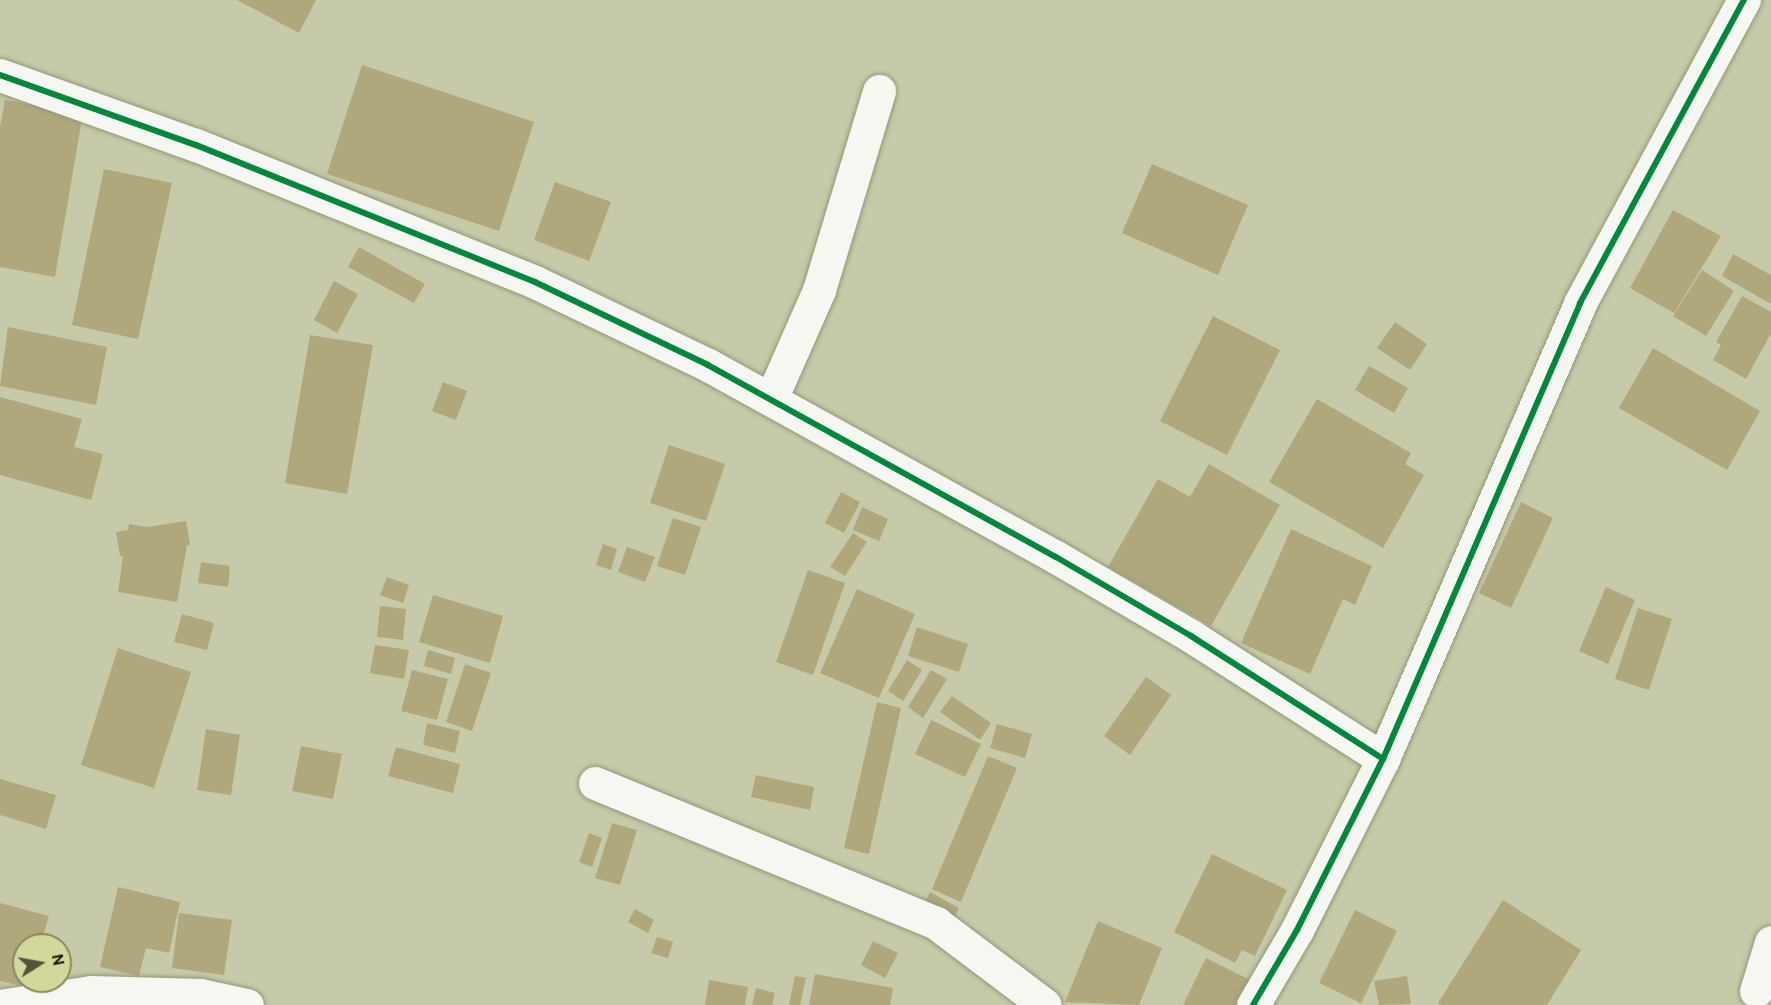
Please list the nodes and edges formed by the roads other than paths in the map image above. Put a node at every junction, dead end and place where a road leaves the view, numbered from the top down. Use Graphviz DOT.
graph roads {
  1 [pos="1744,0"];
  2 [pos="0,75"];
  3 [pos="879,92"];
  4 [pos="771,399"];
  5 [pos="1383,759"];
  6 [pos="595,783"];
  7 [pos="1771,942"];
  8 [pos="1756,991"];
  9 [pos="5,1005"];
  10 [pos="247,1005"];
  11 [pos="1045,1005"];
  12 [pos="1254,1005"];
  1 -- 5 [label="street"];
  2 -- 4 [label="street"];
  3 -- 4 [label="street"];
  4 -- 5 [label="street"];
  5 -- 12 [label="street"];
  6 -- 11 [label="street"];
  7 -- 8 [label="street"];
  9 -- 10 [label="street"];
}
